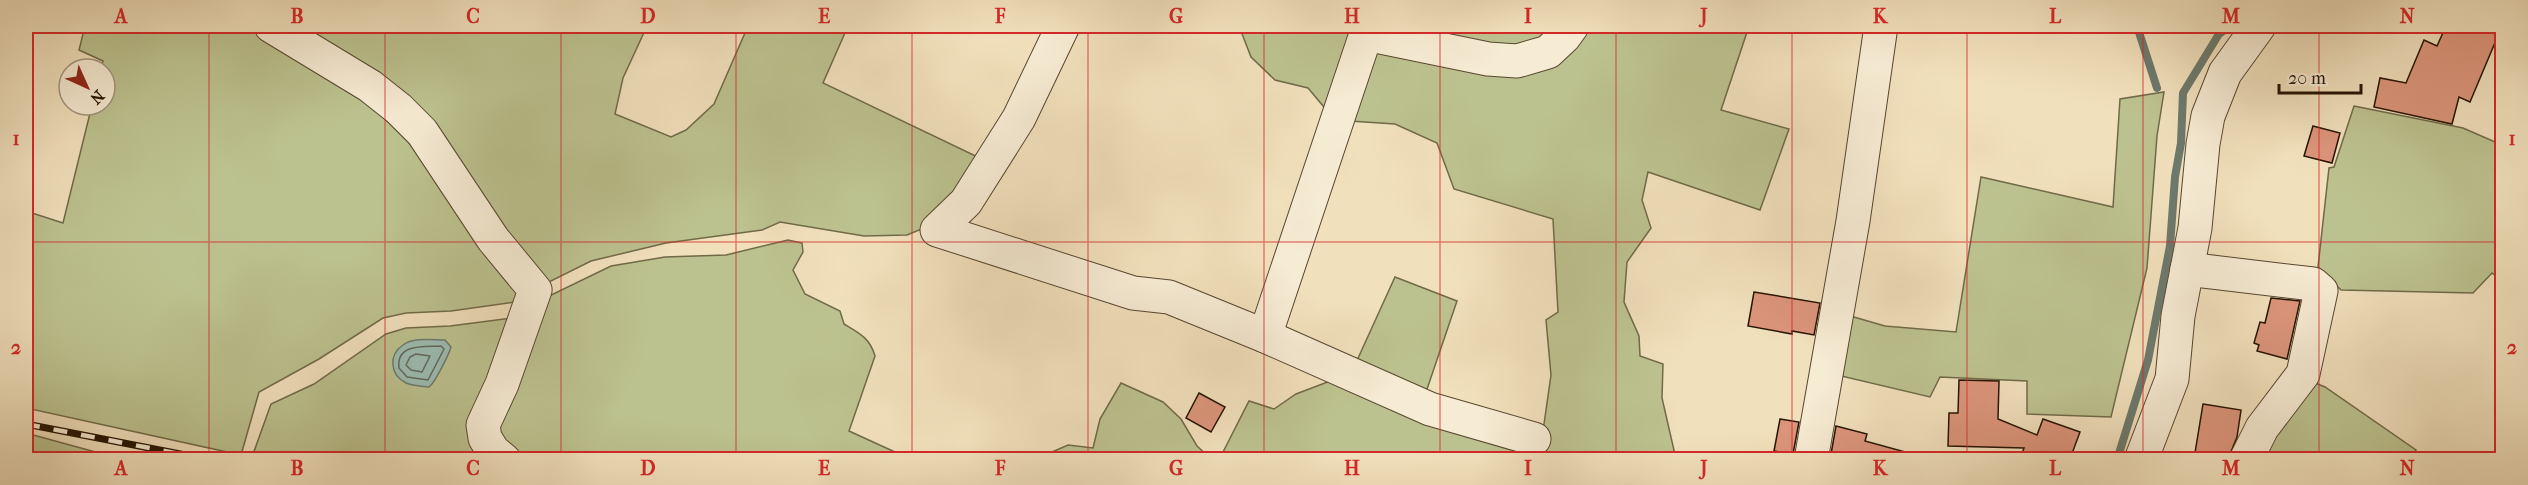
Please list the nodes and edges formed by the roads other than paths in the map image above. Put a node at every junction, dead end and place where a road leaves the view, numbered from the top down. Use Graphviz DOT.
graph roads {
  1 [pos="271,26"];
  2 [pos="1063,26"];
  3 [pos="1572,26"];
  4 [pos="1881,26"];
  5 [pos="2259,26"];
  6 [pos="2187,269"];
  7 [pos="1265,336"];
  8 [pos="1534,439"];
  9 [pos="504,459"];
  10 [pos="1810,459"];
  11 [pos="2141,459"];
  12 [pos="2246,459"];
  1 -- 9 [label="street"];
  2 -- 7 [label="street"];
  3 -- 7 [label="street"];
  4 -- 10 [label="street"];
  5 -- 6 [label="street"];
  6 -- 11 [label="street"];
  6 -- 12 [label="street"];
  7 -- 8 [label="street"];
}
